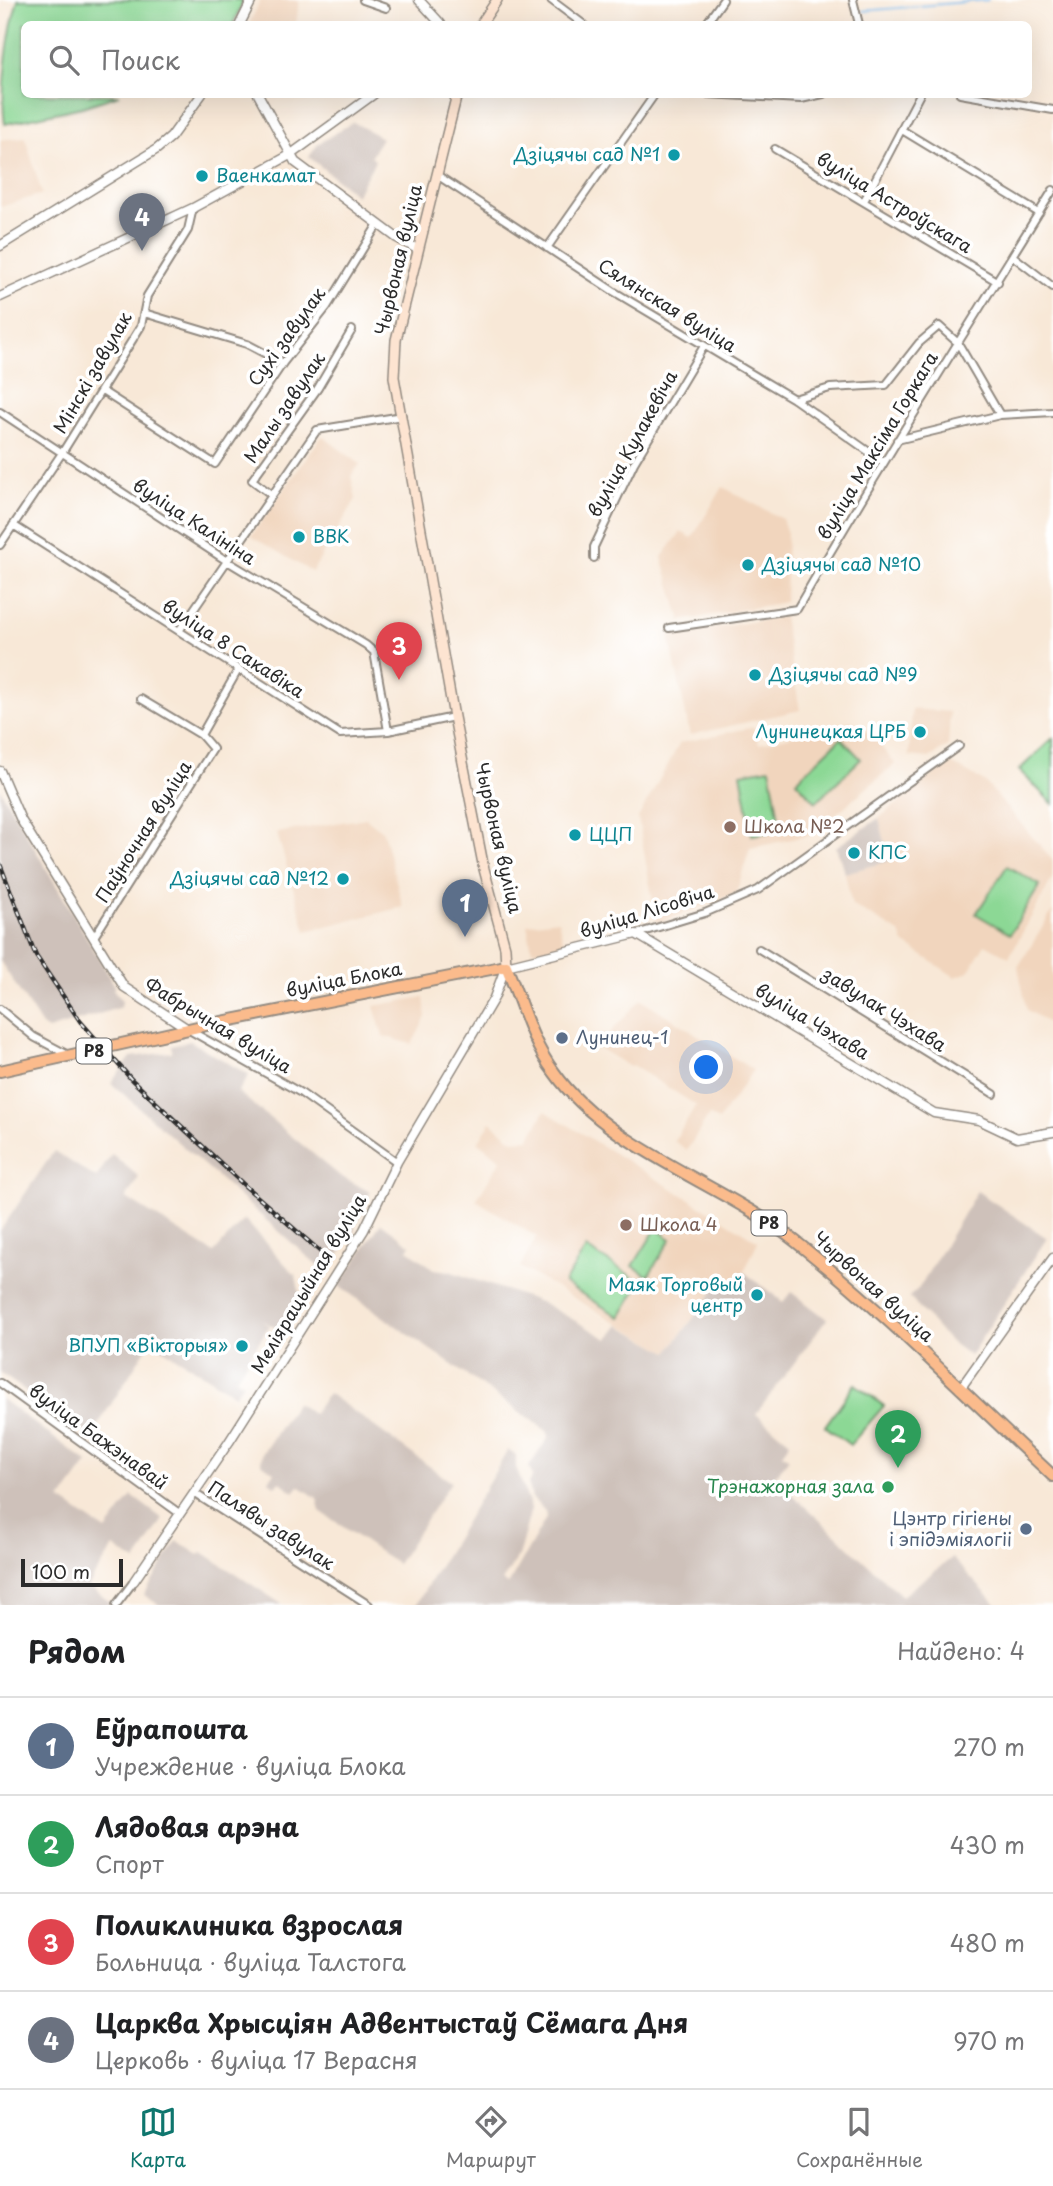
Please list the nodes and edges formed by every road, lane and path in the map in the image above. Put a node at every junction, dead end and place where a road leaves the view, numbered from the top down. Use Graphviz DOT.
graph roads {
  1 [pos="252,0"];
  2 [pos="363,0"];
  3 [pos="419,0"];
  4 [pos="496,0"];
  5 [pos="551,0"];
  6 [pos="723,0"];
  7 [pos="853,0"];
  8 [pos="386,8"];
  9 [pos="242,21"];
  10 [pos="438,21"];
  11 [pos="482,21"];
  12 [pos="579,21"];
  13 [pos="708,21"];
  14 [pos="858,21"];
  15 [pos="199,98"];
  16 [pos="260,98"];
  17 [pos="368,98"];
  18 [pos="456,98"];
  19 [pos="652,98"];
  20 [pos="782,98"];
  21 [pos="805,98"];
  22 [pos="918,98"];
  23 [pos="983,98"];
  24 [pos="1053,110"];
  25 [pos="902,130"];
  26 [pos="775,149"];
  27 [pos="290,155"];
  28 [pos="437,175"];
  29 [pos="1053,190"];
  30 [pos="864,201"];
  31 [pos="193,208"];
  32 [pos="1039,213"];
  33 [pos="379,224"];
  34 [pos="0,246"];
  35 [pos="547,248"];
  36 [pos="417,249"];
  37 [pos="1014,257"];
  38 [pos="998,282"];
  39 [pos="1053,287"];
  40 [pos="0,297"];
  41 [pos="144,313"];
  42 [pos="352,330"];
  43 [pos="958,343"];
  44 [pos="704,346"];
  45 [pos="283,363"];
  46 [pos="102,391"];
  47 [pos="794,399"];
  48 [pos="0,412"];
  49 [pos="1053,412"];
  50 [pos="1000,415"];
  51 [pos="402,416"];
  52 [pos="897,440"];
  53 [pos="62,453"];
  54 [pos="882,461"];
  55 [pos="272,495"];
  56 [pos="13,525"];
  57 [pos="0,545"];
  58 [pos="594,558"];
  59 [pos="227,561"];
  60 [pos="669,628"];
  61 [pos="179,631"];
  62 [pos="238,670"];
  63 [pos="141,699"];
  64 [pos="454,717"];
  65 [pos="388,731"];
  66 [pos="201,735"];
  67 [pos="959,746"];
  68 [pos="0,771"];
  69 [pos="636,934"];
  70 [pos="94,937"];
  71 [pos="759,949"];
  72 [pos="506,966"];
  73 [pos="0,1009"];
  74 [pos="188,1029"];
  75 [pos="68,1055"];
  76 [pos="0,1071"];
  77 [pos="995,1094"];
  78 [pos="1053,1132"];
  79 [pos="397,1162"];
  80 [pos="1053,1258"];
  81 [pos="0,1383"];
  82 [pos="960,1389"];
  83 [pos="1053,1476"];
  84 [pos="194,1493"];
  85 [pos="179,1513"];
  86 [pos="134,1581"];
  87 [pos="116,1605"];
  88 [pos="369,1605"];
  1 -- 9 [label="street"];
  2 -- 8 [label="street"];
  3 -- 10 [label="street"];
  4 -- 11 [label="main road"];
  5 -- 12 [label="street"];
  6 -- 13 [label="street"];
  7 -- 14 [label="street"];
  15 -- 34 [label="street"];
  16 -- 27 [label="street"];
  17 -- 27 [label="street"];
  18 -- 28 [label="main road, Чырвоная вуліца"];
  19 -- 35 [label="street"];
  20 -- 21 [label="street"];
  22 -- 25 [label="street"];
  23 -- 24 [label="street"];
  25 -- 30 [label="street"];
  25 -- 32 [label="street"];
  26 -- 30 [label="street, вуліца Астроўскага"];
  27 -- 31 [label="street"];
  27 -- 33 [label="street"];
  28 -- 35 [label="street, Сялянская вуліца"];
  28 -- 36 [label="main road, Чырвоная вуліца"];
  29 -- 32 [label="street, вуліца Максіма Горкага"];
  30 -- 38 [label="street, вуліца Астроўскага"];
  31 -- 40 [label="street"];
  31 -- 41 [label="street, Мінскі завулак"];
  32 -- 37 [label="street, вуліца Максіма Горкага"];
  33 -- 36 [label="street"];
  33 -- 45 [label="street, Сухі завулак"];
  35 -- 44 [label="street, Сялянская вуліца"];
  36 -- 51 [label="main road, Чырвоная вуліца"];
  37 -- 38 [label="street, вуліца Максіма Горкага"];
  37 -- 39 [label="street"];
  38 -- 43 [label="street, вуліца Максіма Горкага"];
  41 -- 45 [label="street"];
  41 -- 46 [label="street, Мінскі завулак"];
  42 -- 55 [label="street, Малы завулак"];
  43 -- 47 [label="street"];
  43 -- 50 [label="street"];
  43 -- 52 [label="street, вуліца Максіма Горкага"];
  44 -- 47 [label="street, Сялянская вуліца"];
  44 -- 58 [label="street, вуліца Кулакевіча"];
  45 -- 46 [label="street, Сухі завулак"];
  46 -- 53 [label="street, Мінскі завулак"];
  47 -- 54 [label="street, Сялянская вуліца"];
  48 -- 53 [label="street, вуліца Калініна"];
  49 -- 50 [label="street"];
  50 -- 52 [label="street"];
  51 -- 55 [label="street"];
  51 -- 64 [label="main road, Чырвоная вуліца"];
  52 -- 54 [label="street, вуліца Максіма Горкага"];
  53 -- 56 [label="street, Мінскі завулак"];
  53 -- 59 [label="street, вуліца Калініна"];
  54 -- 60 [label="street, вуліца Максіма Горкага"];
  55 -- 59 [label="street"];
  56 -- 57 [label="street, Мінскі завулак"];
  56 -- 61 [label="street, вуліца 8 Сакавіка"];
  59 -- 61 [label="street"];
  59 -- 65 [label="street, вуліца Калініна"];
  61 -- 62 [label="street, вуліца 8 Сакавіка"];
  62 -- 65 [label="street, вуліца 8 Сакавіка"];
  62 -- 66 [label="street"];
  63 -- 66 [label="street"];
  64 -- 65 [label="street, вуліца 8 Сакавіка"];
  64 -- 72 [label="main road, Чырвоная вуліца"];
  66 -- 70 [label="street, Паўночная вуліца"];
  67 -- 69 [label="street, вуліца Лісовіча"];
  68 -- 70 [label="street, Фабрычная вуліца"];
  69 -- 72 [label="street, вуліца Лісовіча"];
  69 -- 78 [label="street, вуліца Чэхава"];
  70 -- 74 [label="street, Фабрычная вуліца"];
  71 -- 77 [label="street, завулак Чэхава"];
  72 -- 74 [label="main road, вуліца Блока / Р8"];
  72 -- 79 [label="street, Меліярацыйная вуліца"];
  72 -- 82 [label="main road, Чырвоная вуліца / Р8"];
  73 -- 75 [label="street"];
  74 -- 75 [label="main road, Р8"];
  74 -- 79 [label="street, Фабрычная вуліца"];
  75 -- 76 [label="main road, Р8"];
  79 -- 84 [label="street, Меліярацыйная вуліца"];
  80 -- 82 [label="street"];
  81 -- 85 [label="street, вуліца Бажэнавай"];
  82 -- 83 [label="main road, Чырвоная вуліца / Р8"];
  84 -- 85 [label="street, Меліярацыйная вуліца"];
  84 -- 88 [label="street, Палявы завулак"];
  85 -- 86 [label="street, Меліярацыйная вуліца"];
  86 -- 87 [label="street, Меліярацыйная вуліца"];
}
